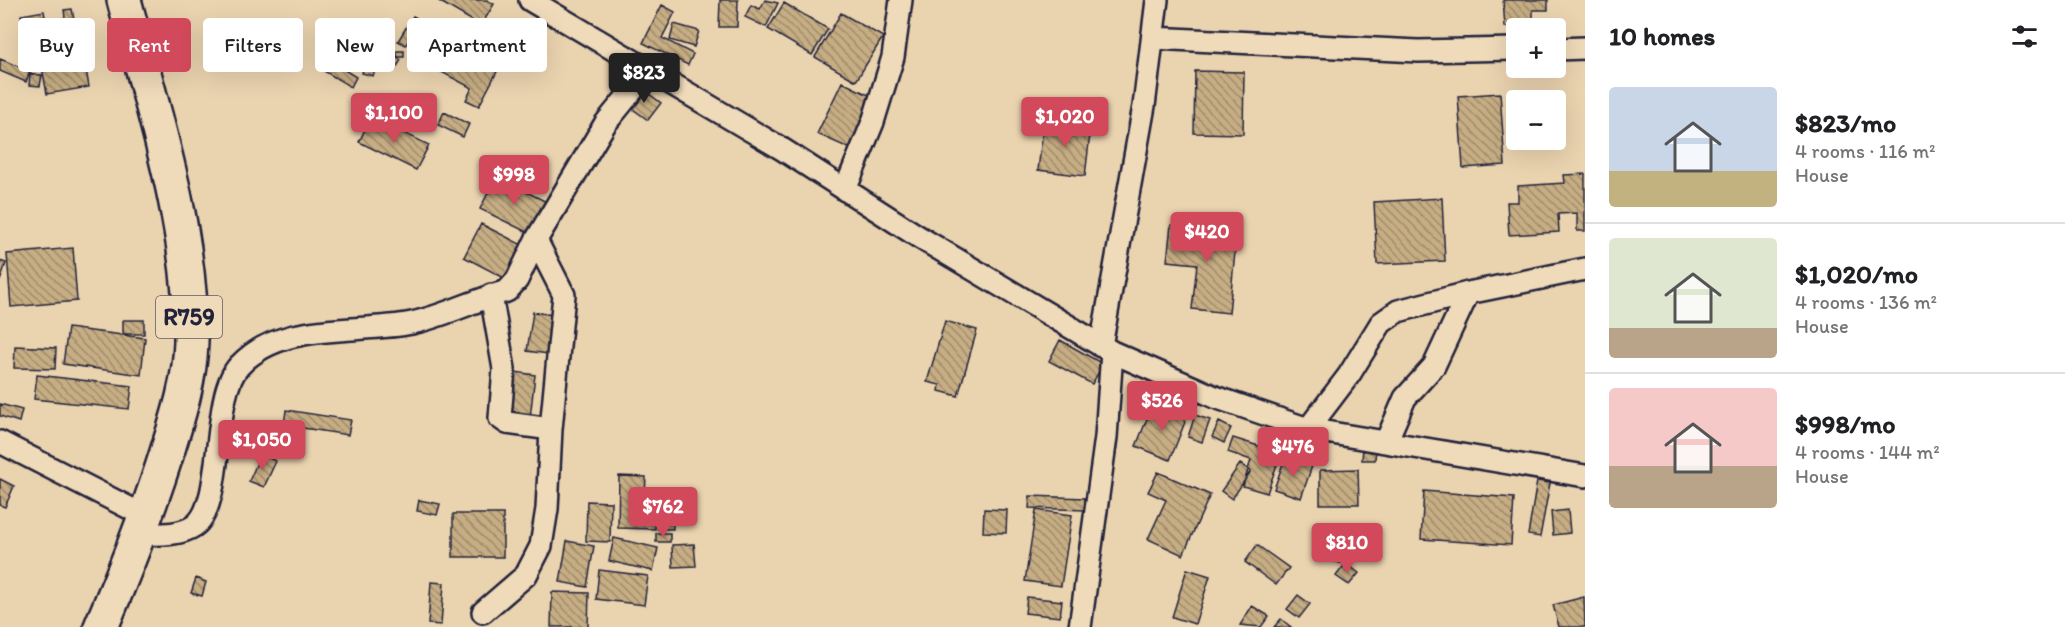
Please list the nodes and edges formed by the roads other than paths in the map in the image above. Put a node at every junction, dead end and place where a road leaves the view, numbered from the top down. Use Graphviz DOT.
graph roads {
  1 [pos="124,0"];
  2 [pos="530,0"];
  3 [pos="900,0"];
  4 [pos="1157,0"];
  5 [pos="1153,38"];
  6 [pos="1585,48"];
  7 [pos="1506,49"];
  8 [pos="1566,49"];
  9 [pos="649,70"];
  10 [pos="845,190"];
  11 [pos="536,240"];
  12 [pos="1585,269"];
  13 [pos="1468,293"];
  14 [pos="491,295"];
  15 [pos="1107,349"];
  16 [pos="551,429"];
  17 [pos="1308,429"];
  18 [pos="0,442"];
  19 [pos="1386,442"];
  20 [pos="1585,476"];
  21 [pos="144,526"];
  22 [pos="483,612"];
  23 [pos="101,627"];
  24 [pos="1080,627"];
  1 -- 21 [label="main road, R759"];
  2 -- 9 [label="street"];
  3 -- 10 [label="street"];
  4 -- 5 [label="street"];
  5 -- 7 [label="street"];
  5 -- 15 [label="street"];
  6 -- 8 [label="street"];
  9 -- 10 [label="street"];
  9 -- 11 [label="street"];
  10 -- 15 [label="street"];
  11 -- 14 [label="street"];
  11 -- 16 [label="street"];
  12 -- 13 [label="street"];
  13 -- 17 [label="street"];
  13 -- 19 [label="street"];
  14 -- 16 [label="street"];
  14 -- 21 [label="street"];
  15 -- 17 [label="street"];
  15 -- 24 [label="street"];
  16 -- 22 [label="street"];
  17 -- 19 [label="street"];
  18 -- 21 [label="street"];
  19 -- 20 [label="street"];
  21 -- 23 [label="main road, R759"];
}
